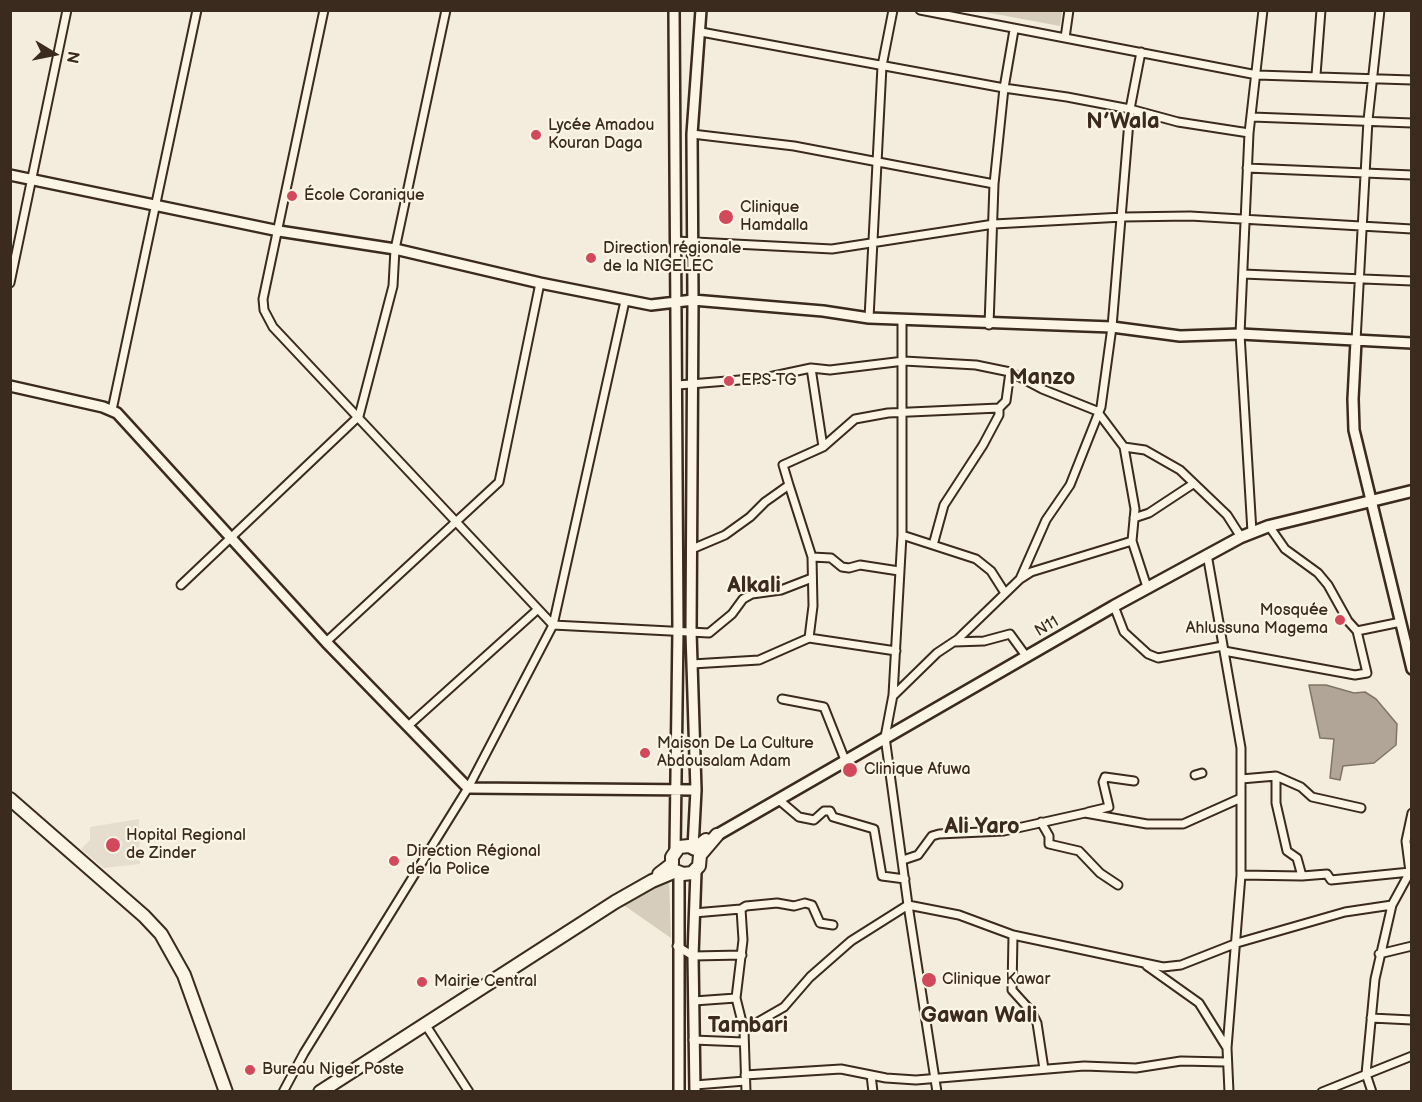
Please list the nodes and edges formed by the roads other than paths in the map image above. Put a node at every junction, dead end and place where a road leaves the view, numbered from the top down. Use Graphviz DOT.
graph roads {
  1 [pos="67,10"];
  2 [pos="197,10"];
  3 [pos="324,10"];
  4 [pos="446,10"];
  5 [pos="674,10"];
  6 [pos="701,10"];
  7 [pos="893,10"];
  8 [pos="920,10"];
  9 [pos="1069,10"];
  10 [pos="1263,10"];
  11 [pos="1321,10"];
  12 [pos="1380,10"];
  13 [pos="1014,30"];
  14 [pos="701,32"];
  15 [pos="1065,38"];
  16 [pos="1141,52"];
  17 [pos="882,66"];
  18 [pos="1257,75"];
  19 [pos="1316,75"];
  20 [pos="1372,79"];
  21 [pos="1412,80"];
  22 [pos="1004,88"];
  23 [pos="1130,109"];
  24 [pos="1252,117"];
  25 [pos="1368,120"];
  26 [pos="1412,123"];
  27 [pos="1249,133"];
  28 [pos="692,134"];
  29 [pos="877,160"];
  30 [pos="1247,168"];
  31 [pos="1365,172"];
  32 [pos="10,174"];
  33 [pos="1412,175"];
  34 [pos="32,179"];
  35 [pos="994,184"];
  36 [pos="157,207"];
  37 [pos="1123,217"];
  38 [pos="1246,220"];
  39 [pos="994,224"];
  40 [pos="1362,225"];
  41 [pos="1412,229"];
  42 [pos="279,231"];
  43 [pos="676,241"];
  44 [pos="693,242"];
  45 [pos="871,243"];
  46 [pos="395,249"];
  47 [pos="1243,274"];
  48 [pos="1359,278"];
  49 [pos="1412,281"];
  50 [pos="10,283"];
  51 [pos="540,283"];
  52 [pos="693,300"];
  53 [pos="625,301"];
  54 [pos="676,301"];
  55 [pos="869,318"];
  56 [pos="902,320"];
  57 [pos="989,325"];
  58 [pos="1112,327"];
  59 [pos="1240,334"];
  60 [pos="1356,340"];
  61 [pos="1412,344"];
  62 [pos="904,361"];
  63 [pos="811,368"];
  64 [pos="1010,372"];
  65 [pos="692,383"];
  66 [pos="678,385"];
  67 [pos="10,386"];
  68 [pos="999,408"];
  69 [pos="112,410"];
  70 [pos="1097,411"];
  71 [pos="904,413"];
  72 [pos="359,416"];
  73 [pos="823,447"];
  74 [pos="1124,447"];
  75 [pos="789,484"];
  76 [pos="1193,484"];
  77 [pos="1412,491"];
  78 [pos="1372,501"];
  79 [pos="1134,519"];
  80 [pos="456,523"];
  81 [pos="1269,526"];
  82 [pos="1246,534"];
  83 [pos="902,535"];
  84 [pos="231,538"];
  85 [pos="1132,541"];
  86 [pos="933,545"];
  87 [pos="692,549"];
  88 [pos="1207,554"];
  89 [pos="812,557"];
  90 [pos="899,571"];
  91 [pos="812,578"];
  92 [pos="1020,579"];
  93 [pos="181,585"];
  94 [pos="1147,587"];
  95 [pos="1005,592"];
  96 [pos="1114,606"];
  97 [pos="537,610"];
  98 [pos="1401,622"];
  99 [pos="553,625"];
  100 [pos="678,630"];
  101 [pos="691,632"];
  102 [pos="1357,632"];
  103 [pos="809,638"];
  104 [pos="326,642"];
  105 [pos="951,642"];
  106 [pos="1224,648"];
  107 [pos="896,651"];
  108 [pos="1026,656"];
  109 [pos="692,664"];
  110 [pos="1412,669"];
  111 [pos="893,695"];
  112 [pos="782,699"];
  113 [pos="408,726"];
  114 [pos="885,737"];
  115 [pos="845,760"];
  116 [pos="1276,776"];
  117 [pos="1241,779"];
  118 [pos="1134,781"];
  119 [pos="468,788"];
  120 [pos="675,789"];
  121 [pos="696,790"];
  122 [pos="1241,798"];
  123 [pos="10,799"];
  124 [pos="778,800"];
  125 [pos="10,808"];
  126 [pos="1361,808"];
  127 [pos="1085,813"];
  128 [pos="1412,813"];
  129 [pos="1041,822"];
  130 [pos="717,835"];
  131 [pos="675,850"];
  132 [pos="696,850"];
  133 [pos="903,860"];
  134 [pos="676,869"];
  135 [pos="696,871"];
  136 [pos="1241,875"];
  137 [pos="1411,875"];
  138 [pos="1302,876"];
  139 [pos="905,879"];
  140 [pos="1118,885"];
  141 [pos="908,905"];
  142 [pos="1392,905"];
  143 [pos="741,909"];
  144 [pos="694,913"];
  145 [pos="833,925"];
  146 [pos="1013,935"];
  147 [pos="1237,943"];
  148 [pos="677,946"];
  149 [pos="1412,946"];
  150 [pos="1379,954"];
  151 [pos="742,955"];
  152 [pos="693,956"];
  153 [pos="1143,964"];
  154 [pos="736,998"];
  155 [pos="694,1001"];
  156 [pos="1371,1018"];
  157 [pos="1412,1020"];
  158 [pos="425,1023"];
  159 [pos="744,1030"];
  160 [pos="693,1040"];
  161 [pos="743,1042"];
  162 [pos="1227,1048"];
  163 [pos="1412,1056"];
  164 [pos="1226,1062"];
  165 [pos="1044,1069"];
  166 [pos="1365,1074"];
  167 [pos="872,1075"];
  168 [pos="745,1078"];
  169 [pos="936,1079"];
  170 [pos="695,1088"];
  171 [pos="219,1092"];
  172 [pos="226,1092"];
  173 [pos="283,1092"];
  174 [pos="320,1092"];
  175 [pos="469,1092"];
  176 [pos="679,1092"];
  177 [pos="746,1092"];
  178 [pos="873,1092"];
  179 [pos="937,1092"];
  180 [pos="1230,1092"];
  181 [pos="1322,1092"];
  182 [pos="1372,1092"];
  1 -- 34 [label="street"];
  2 -- 36 [label="street"];
  3 -- 42 [label="street"];
  4 -- 46 [label="street"];
  5 -- 43 [label="street"];
  6 -- 14 [label="street"];
  7 -- 17 [label="street"];
  8 -- 13 [label="street"];
  9 -- 15 [label="street"];
  10 -- 18 [label="street"];
  11 -- 19 [label="street"];
  12 -- 20 [label="street"];
  13 -- 15 [label="street"];
  13 -- 22 [label="street"];
  14 -- 17 [label="street"];
  14 -- 28 [label="street"];
  15 -- 16 [label="street"];
  16 -- 18 [label="street"];
  16 -- 23 [label="street"];
  17 -- 22 [label="street"];
  17 -- 29 [label="street"];
  18 -- 19 [label="street"];
  18 -- 24 [label="street"];
  19 -- 20 [label="street"];
  20 -- 21 [label="street"];
  20 -- 25 [label="street"];
  22 -- 23 [label="street"];
  22 -- 35 [label="street"];
  23 -- 27 [label="street"];
  23 -- 37 [label="street"];
  24 -- 25 [label="street"];
  24 -- 27 [label="street"];
  25 -- 26 [label="street"];
  25 -- 31 [label="street"];
  27 -- 30 [label="street"];
  28 -- 29 [label="street"];
  28 -- 44 [label="street"];
  29 -- 35 [label="street"];
  29 -- 45 [label="street"];
  30 -- 31 [label="street"];
  30 -- 38 [label="street"];
  31 -- 33 [label="street"];
  31 -- 40 [label="street"];
  32 -- 34 [label="street"];
  34 -- 36 [label="street"];
  34 -- 50 [label="street"];
  35 -- 39 [label="street"];
  36 -- 42 [label="street"];
  36 -- 69 [label="street"];
  37 -- 38 [label="street"];
  37 -- 39 [label="street"];
  37 -- 58 [label="street"];
  38 -- 40 [label="street"];
  38 -- 47 [label="street"];
  39 -- 45 [label="street"];
  39 -- 57 [label="street"];
  40 -- 41 [label="street"];
  40 -- 48 [label="street"];
  42 -- 46 [label="street"];
  42 -- 72 [label="street"];
  43 -- 44 [label="street"];
  43 -- 54 [label="street"];
  44 -- 45 [label="street"];
  44 -- 52 [label="street"];
  45 -- 55 [label="street"];
  46 -- 51 [label="street"];
  46 -- 72 [label="street"];
  47 -- 48 [label="street"];
  47 -- 59 [label="street"];
  48 -- 49 [label="street"];
  48 -- 60 [label="street"];
  51 -- 53 [label="street"];
  51 -- 80 [label="street"];
  52 -- 54 [label="street"];
  52 -- 55 [label="street"];
  52 -- 65 [label="street"];
  53 -- 54 [label="street"];
  53 -- 99 [label="street"];
  54 -- 66 [label="street"];
  55 -- 56 [label="street"];
  56 -- 57 [label="street"];
  56 -- 62 [label="street"];
  57 -- 58 [label="street"];
  58 -- 59 [label="street"];
  58 -- 70 [label="street"];
  59 -- 60 [label="street"];
  59 -- 82 [label="street"];
  60 -- 61 [label="street"];
  60 -- 78 [label="street"];
  62 -- 63 [label="street"];
  62 -- 64 [label="street"];
  62 -- 71 [label="street"];
  63 -- 65 [label="street"];
  63 -- 73 [label="street"];
  64 -- 68 [label="street"];
  64 -- 70 [label="street"];
  65 -- 66 [label="street"];
  65 -- 87 [label="street"];
  66 -- 100 [label="street"];
  67 -- 69 [label="street"];
  68 -- 71 [label="street"];
  68 -- 86 [label="street"];
  69 -- 84 [label="street"];
  70 -- 74 [label="street"];
  70 -- 92 [label="street"];
  71 -- 73 [label="street"];
  71 -- 83 [label="street"];
  72 -- 80 [label="street"];
  72 -- 84 [label="street"];
  73 -- 75 [label="street"];
  74 -- 76 [label="street"];
  74 -- 79 [label="street"];
  75 -- 87 [label="street"];
  75 -- 89 [label="street"];
  76 -- 79 [label="street"];
  76 -- 82 [label="street"];
  77 -- 78 [label="main road, N11"];
  78 -- 81 [label="main road, N11"];
  78 -- 98 [label="street"];
  79 -- 85 [label="street"];
  80 -- 97 [label="street"];
  80 -- 104 [label="street"];
  81 -- 82 [label="main road, N11"];
  81 -- 102 [label="street"];
  82 -- 88 [label="main road, N11"];
  83 -- 86 [label="street"];
  83 -- 90 [label="street"];
  84 -- 93 [label="street"];
  84 -- 104 [label="street"];
  85 -- 92 [label="street"];
  85 -- 94 [label="street"];
  86 -- 95 [label="street"];
  87 -- 101 [label="street"];
  88 -- 94 [label="main road, N11"];
  88 -- 106 [label="street"];
  89 -- 90 [label="street"];
  89 -- 91 [label="street"];
  90 -- 107 [label="street"];
  91 -- 101 [label="street"];
  91 -- 103 [label="street"];
  92 -- 95 [label="street"];
  94 -- 96 [label="main road, N11"];
  95 -- 105 [label="street"];
  96 -- 106 [label="street"];
  96 -- 108 [label="main road, N11"];
  97 -- 99 [label="street"];
  97 -- 113 [label="street"];
  98 -- 102 [label="street"];
  98 -- 110 [label="street"];
  99 -- 100 [label="street"];
  99 -- 119 [label="street"];
  100 -- 101 [label="street"];
  100 -- 120 [label="street"];
  101 -- 109 [label="street"];
  102 -- 106 [label="street"];
  103 -- 107 [label="street"];
  103 -- 109 [label="street"];
  104 -- 113 [label="street"];
  105 -- 108 [label="street"];
  105 -- 111 [label="street"];
  106 -- 117 [label="street"];
  107 -- 111 [label="street"];
  108 -- 114 [label="main road, N11"];
  109 -- 121 [label="street"];
  111 -- 114 [label="street"];
  112 -- 115 [label="street"];
  113 -- 119 [label="street"];
  114 -- 115 [label="main road, N11"];
  114 -- 133 [label="street"];
  115 -- 124 [label="main road, N11"];
  116 -- 117 [label="street"];
  116 -- 126 [label="street"];
  116 -- 138 [label="street"];
  117 -- 122 [label="street"];
  118 -- 127 [label="street"];
  119 -- 120 [label="street"];
  119 -- 173 [label="street"];
  120 -- 121 [label="street"];
  120 -- 131 [label="street"];
  121 -- 132 [label="street"];
  122 -- 127 [label="street"];
  122 -- 136 [label="street"];
  123 -- 172 [label="highway"];
  124 -- 130 [label="main road, N11"];
  124 -- 139 [label="street"];
  125 -- 171 [label="highway"];
  127 -- 129 [label="street"];
  128 -- 137 [label="street"];
  129 -- 133 [label="street"];
  129 -- 140 [label="street"];
  130 -- 132 [label="highway"];
  131 -- 132 [label="highway"];
  131 -- 134 [label="highway"];
  132 -- 135 [label="highway"];
  133 -- 139 [label="street"];
  134 -- 135 [label="highway"];
  134 -- 148 [label="street"];
  134 -- 158 [label="highway"];
  135 -- 144 [label="street"];
  136 -- 138 [label="street"];
  136 -- 147 [label="street"];
  137 -- 138 [label="street"];
  137 -- 142 [label="street"];
  139 -- 141 [label="street"];
  141 -- 146 [label="street"];
  141 -- 159 [label="street"];
  141 -- 169 [label="street"];
  142 -- 147 [label="street"];
  142 -- 150 [label="street"];
  143 -- 144 [label="street"];
  143 -- 145 [label="street"];
  143 -- 151 [label="street"];
  144 -- 152 [label="street"];
  146 -- 153 [label="street"];
  146 -- 165 [label="street"];
  147 -- 153 [label="street"];
  147 -- 162 [label="street"];
  148 -- 152 [label="street"];
  148 -- 176 [label="street"];
  149 -- 150 [label="street"];
  150 -- 156 [label="street"];
  151 -- 152 [label="street"];
  151 -- 154 [label="street"];
  152 -- 155 [label="street"];
  153 -- 162 [label="street"];
  154 -- 155 [label="street"];
  154 -- 159 [label="street"];
  155 -- 160 [label="street"];
  156 -- 157 [label="street"];
  156 -- 166 [label="street"];
  158 -- 174 [label="highway"];
  158 -- 175 [label="street"];
  159 -- 161 [label="street"];
  160 -- 161 [label="street"];
  160 -- 170 [label="street"];
  161 -- 168 [label="street"];
  162 -- 164 [label="street"];
  163 -- 166 [label="street"];
  164 -- 165 [label="street"];
  164 -- 180 [label="street"];
  165 -- 169 [label="street"];
  166 -- 181 [label="street"];
  166 -- 182 [label="street"];
  167 -- 168 [label="street"];
  167 -- 169 [label="street"];
  167 -- 178 [label="street"];
  168 -- 170 [label="street"];
  168 -- 177 [label="street"];
  169 -- 179 [label="street"];
}
